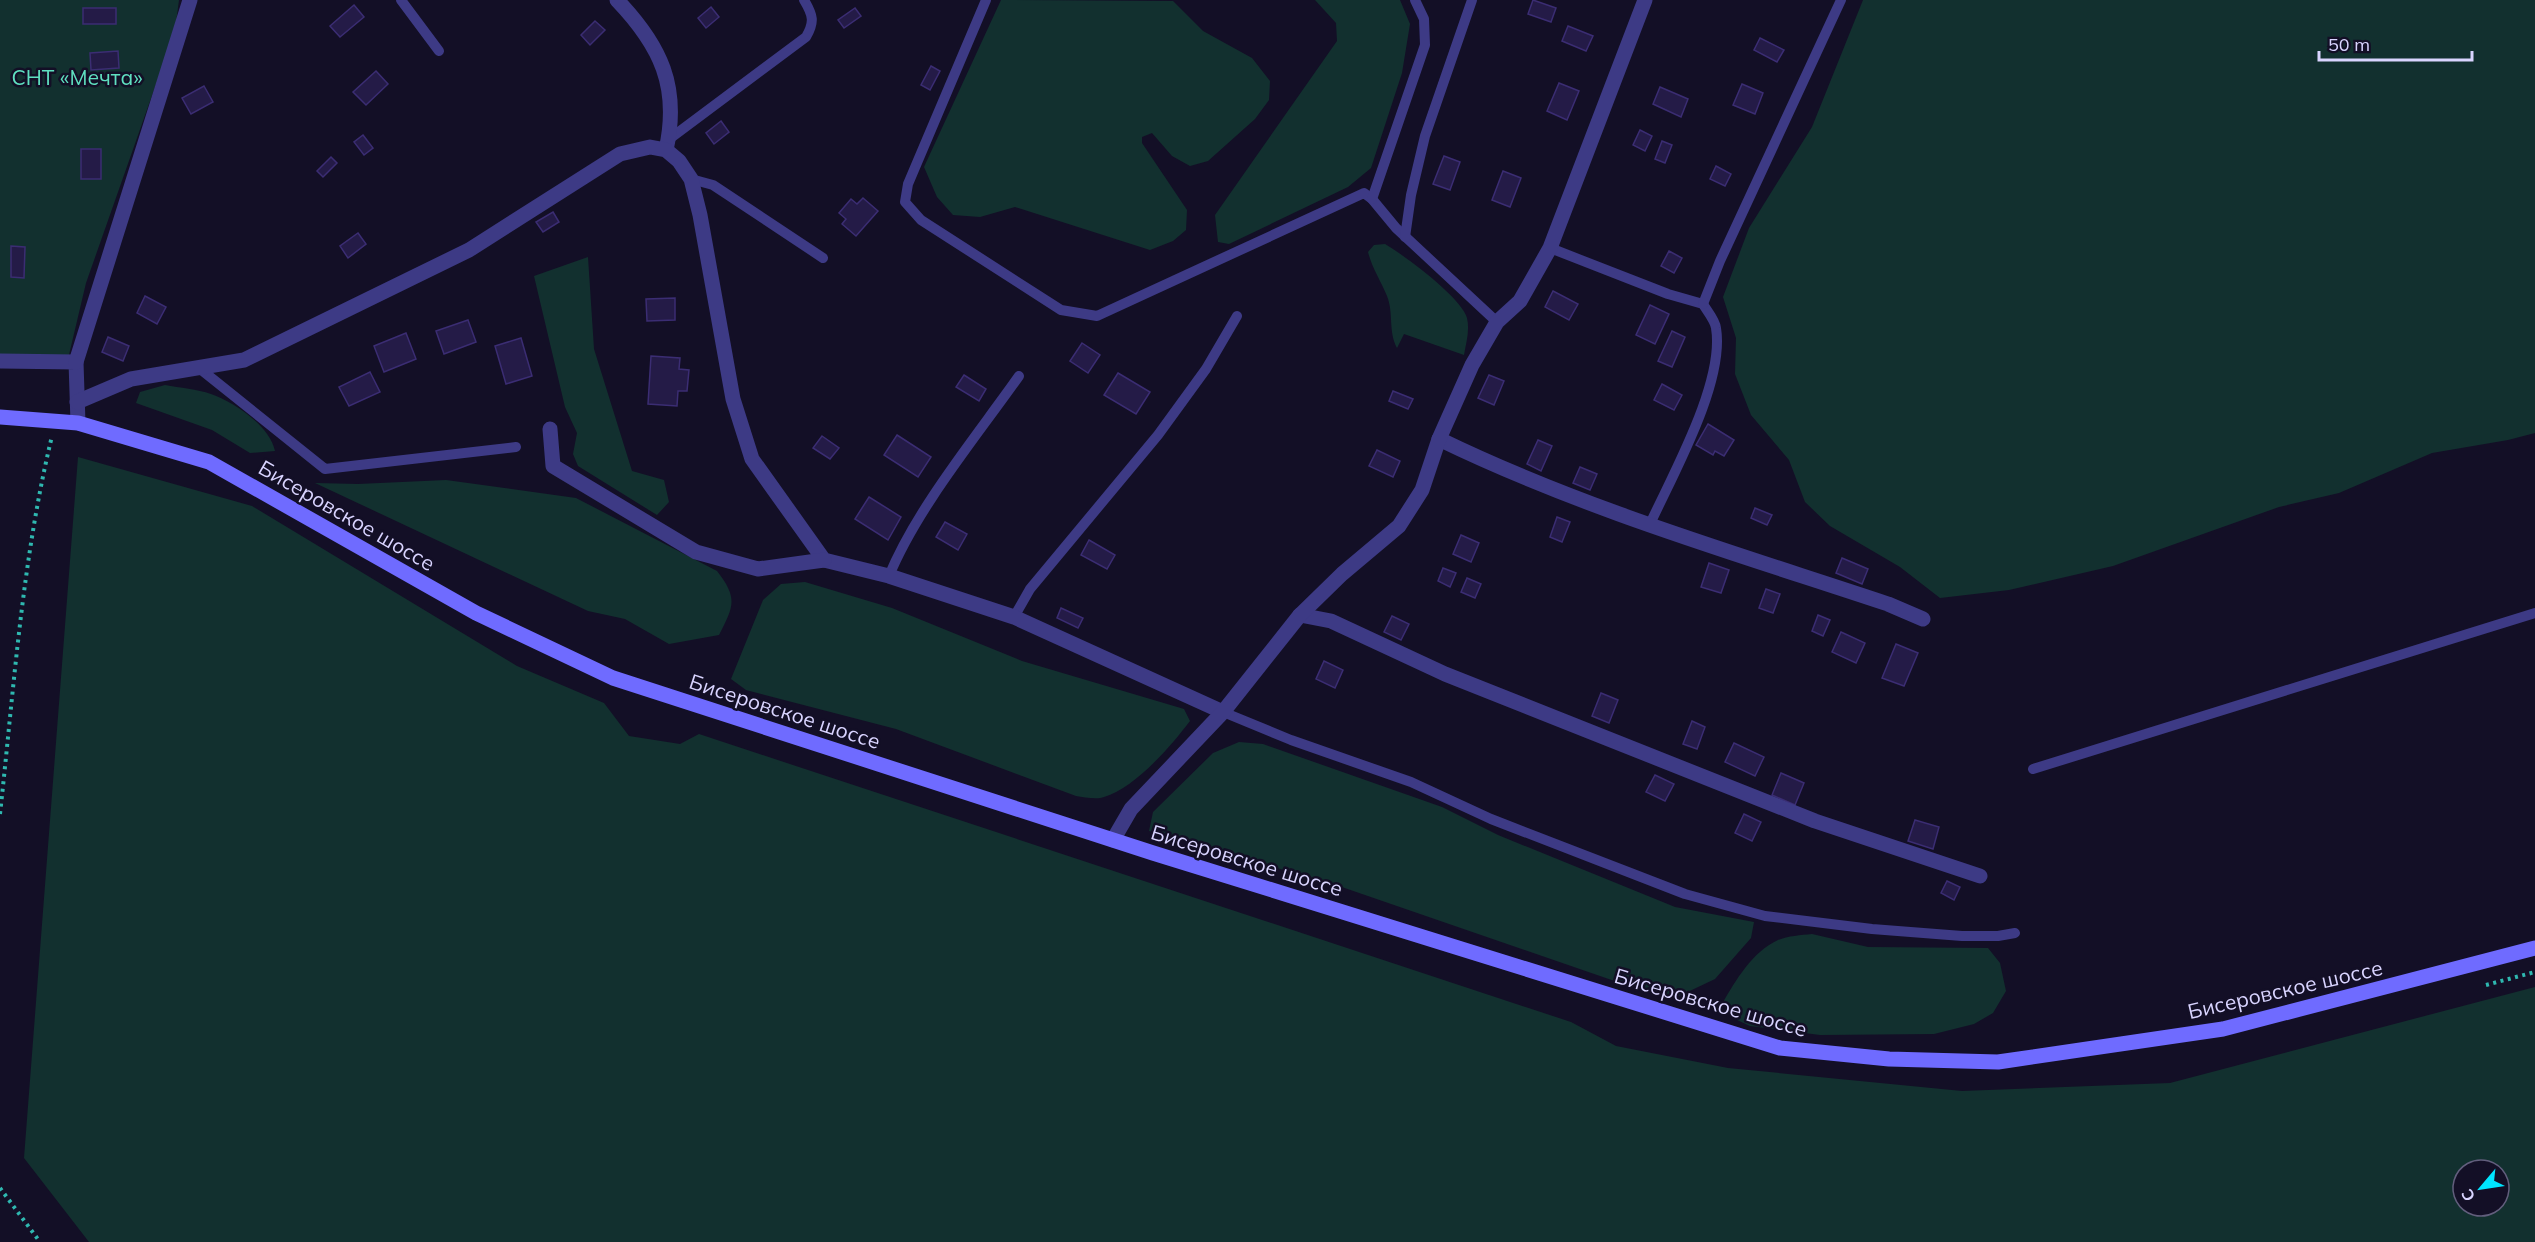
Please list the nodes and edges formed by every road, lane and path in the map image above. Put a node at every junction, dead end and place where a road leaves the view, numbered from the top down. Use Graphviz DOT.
graph roads {
  1 [pos="190,0"];
  2 [pos="401,0"];
  3 [pos="617,0"];
  4 [pos="804,0"];
  5 [pos="986,0"];
  6 [pos="1415,0"];
  7 [pos="1472,0"];
  8 [pos="1645,0"];
  9 [pos="1841,0"];
  10 [pos="439,51"];
  11 [pos="667,145"];
  12 [pos="691,179"];
  13 [pos="1372,199"];
  14 [pos="1405,237"];
  15 [pos="1550,248"];
  16 [pos="823,258"];
  17 [pos="1703,304"];
  18 [pos="1237,316"];
  19 [pos="1497,322"];
  20 [pos="0,361"];
  21 [pos="76,362"];
  22 [pos="199,368"];
  23 [pos="1019,376"];
  24 [pos="77,402"];
  25 [pos="0,417"];
  26 [pos="56,421"];
  27 [pos="78,423"];
  28 [pos="550,429"];
  29 [pos="1439,439"];
  30 [pos="516,447"];
  31 [pos="1650,524"];
  32 [pos="824,560"];
  33 [pos="889,576"];
  34 [pos="2535,613"];
  35 [pos="1300,615"];
  36 [pos="1014,617"];
  37 [pos="1923,619"];
  38 [pos="1223,712"];
  39 [pos="2033,769"];
  40 [pos="0,814"];
  41 [pos="1113,840"];
  42 [pos="1980,876"];
  43 [pos="2014,933"];
  44 [pos="2535,948"];
  45 [pos="2535,972"];
  46 [pos="2486,985"];
  47 [pos="0,1188"];
  48 [pos="40,1242"];
  1 -- 21 [label="street"];
  2 -- 10 [label="lane"];
  3 -- 11 [label="street"];
  4 -- 11 [label="lane"];
  5 -- 13 [label="lane"];
  6 -- 13 [label="lane"];
  7 -- 14 [label="lane"];
  8 -- 15 [label="street"];
  9 -- 17 [label="lane"];
  11 -- 12 [label="street"];
  11 -- 22 [label="street"];
  12 -- 16 [label="lane"];
  12 -- 32 [label="street"];
  13 -- 14 [label="lane"];
  14 -- 19 [label="lane"];
  15 -- 17 [label="lane"];
  15 -- 19 [label="street"];
  17 -- 31 [label="lane"];
  18 -- 36 [label="lane"];
  19 -- 29 [label="street"];
  20 -- 21 [label="street"];
  21 -- 24 [label="street"];
  22 -- 24 [label="street"];
  22 -- 30 [label="lane"];
  23 -- 33 [label="lane"];
  24 -- 27 [label="street"];
  25 -- 26 [label="main road, Бисеровское шоссе"];
  26 -- 27 [label="main road, Бисеровское шоссе"];
  26 -- 40 [label="path"];
  27 -- 41 [label="main road, Бисеровское шоссе"];
  28 -- 32 [label="street"];
  29 -- 31 [label="street"];
  29 -- 35 [label="street"];
  31 -- 37 [label="street"];
  32 -- 33 [label="street"];
  33 -- 36 [label="street"];
  34 -- 39 [label="lane"];
  35 -- 38 [label="street"];
  35 -- 42 [label="street"];
  36 -- 38 [label="street"];
  38 -- 41 [label="street"];
  38 -- 43 [label="lane"];
  41 -- 44 [label="main road, Бисеровское шоссе"];
  45 -- 46 [label="path"];
  47 -- 48 [label="path"];
}
